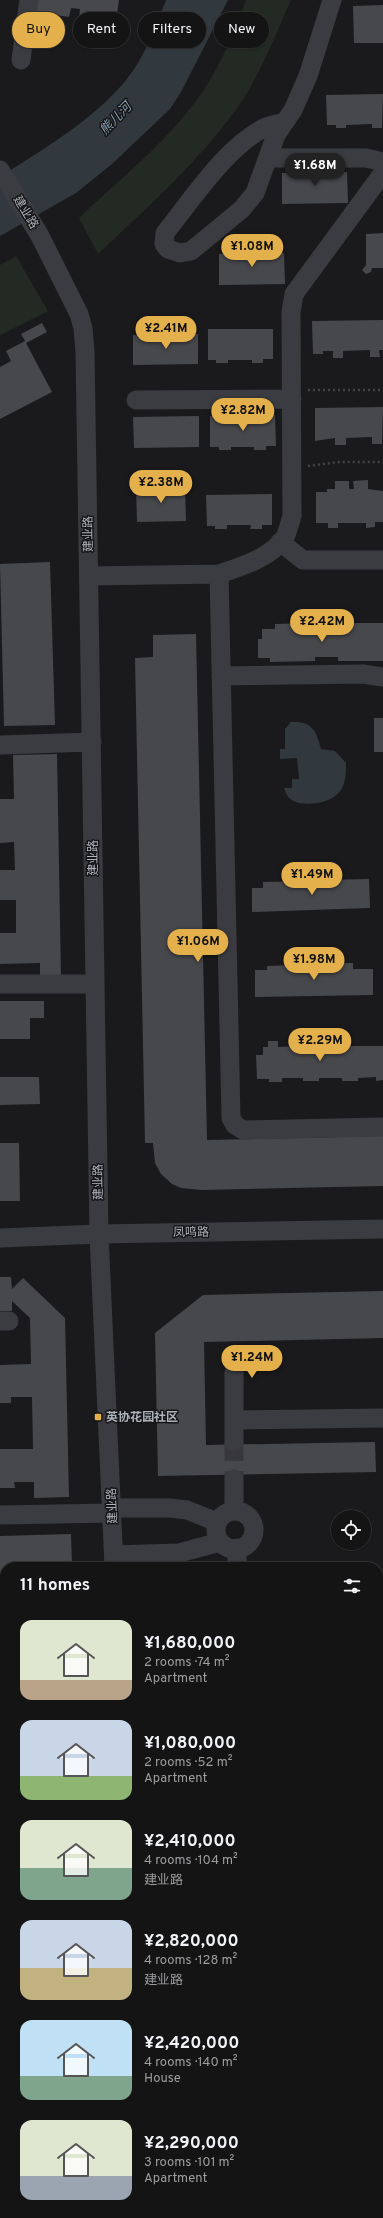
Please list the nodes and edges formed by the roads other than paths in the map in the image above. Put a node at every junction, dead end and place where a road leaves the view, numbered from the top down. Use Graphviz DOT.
graph roads {
  1 [pos="29,0"];
  2 [pos="332,0"];
  3 [pos="21,60"];
  4 [pos="285,122"];
  5 [pos="268,158"];
  6 [pos="383,162"];
  7 [pos="0,170"];
  8 [pos="383,173"];
  9 [pos="292,395"];
  10 [pos="136,400"];
  11 [pos="280,542"];
  12 [pos="383,560"];
  13 [pos="219,574"];
  14 [pos="89,576"];
  15 [pos="221,676"];
  16 [pos="383,677"];
  17 [pos="92,742"];
  18 [pos="0,745"];
  19 [pos="0,984"];
  20 [pos="94,984"];
  21 [pos="383,1127"];
  22 [pos="383,1229"];
  23 [pos="99,1234"];
  24 [pos="0,1238"];
  25 [pos="234,1372"];
  26 [pos="383,1418"];
  27 [pos="234,1420"];
  28 [pos="234,1442"];
  29 [pos="234,1479"];
  30 [pos="234,1510"];
  31 [pos="113,1511"];
  32 [pos="0,1515"];
  33 [pos="217,1522"];
  34 [pos="231,1552"];
  35 [pos="114,1561"];
  1 -- 3 [label="street"];
  2 -- 4 [label="street"];
  4 -- 5 [label="street"];
  4 -- 5 [label="street"];
  5 -- 6 [label="street"];
  7 -- 14 [label="street, 建业路"];
  8 -- 9 [label="street"];
  9 -- 10 [label="street"];
  9 -- 11 [label="street"];
  11 -- 12 [label="street"];
  11 -- 13 [label="street"];
  13 -- 14 [label="street"];
  13 -- 15 [label="street"];
  14 -- 17 [label="street, 建业路"];
  15 -- 16 [label="street"];
  15 -- 21 [label="street"];
  17 -- 18 [label="street"];
  17 -- 20 [label="street, 建业路"];
  19 -- 20 [label="street"];
  20 -- 23 [label="street, 建业路"];
  22 -- 23 [label="street, 凤鸣路"];
  23 -- 24 [label="street, 凤鸣路"];
  23 -- 31 [label="street, 建业路"];
  25 -- 27 [label="street"];
  26 -- 27 [label="street"];
  27 -- 28 [label="street"];
  29 -- 30 [label="street"];
  30 -- 33 [label="street"];
  30 -- 34 [label="street"];
  31 -- 32 [label="street"];
  31 -- 33 [label="street"];
  31 -- 35 [label="street, 建业路"];
  33 -- 34 [label="street"];
  34 -- 35 [label="street"];
}
